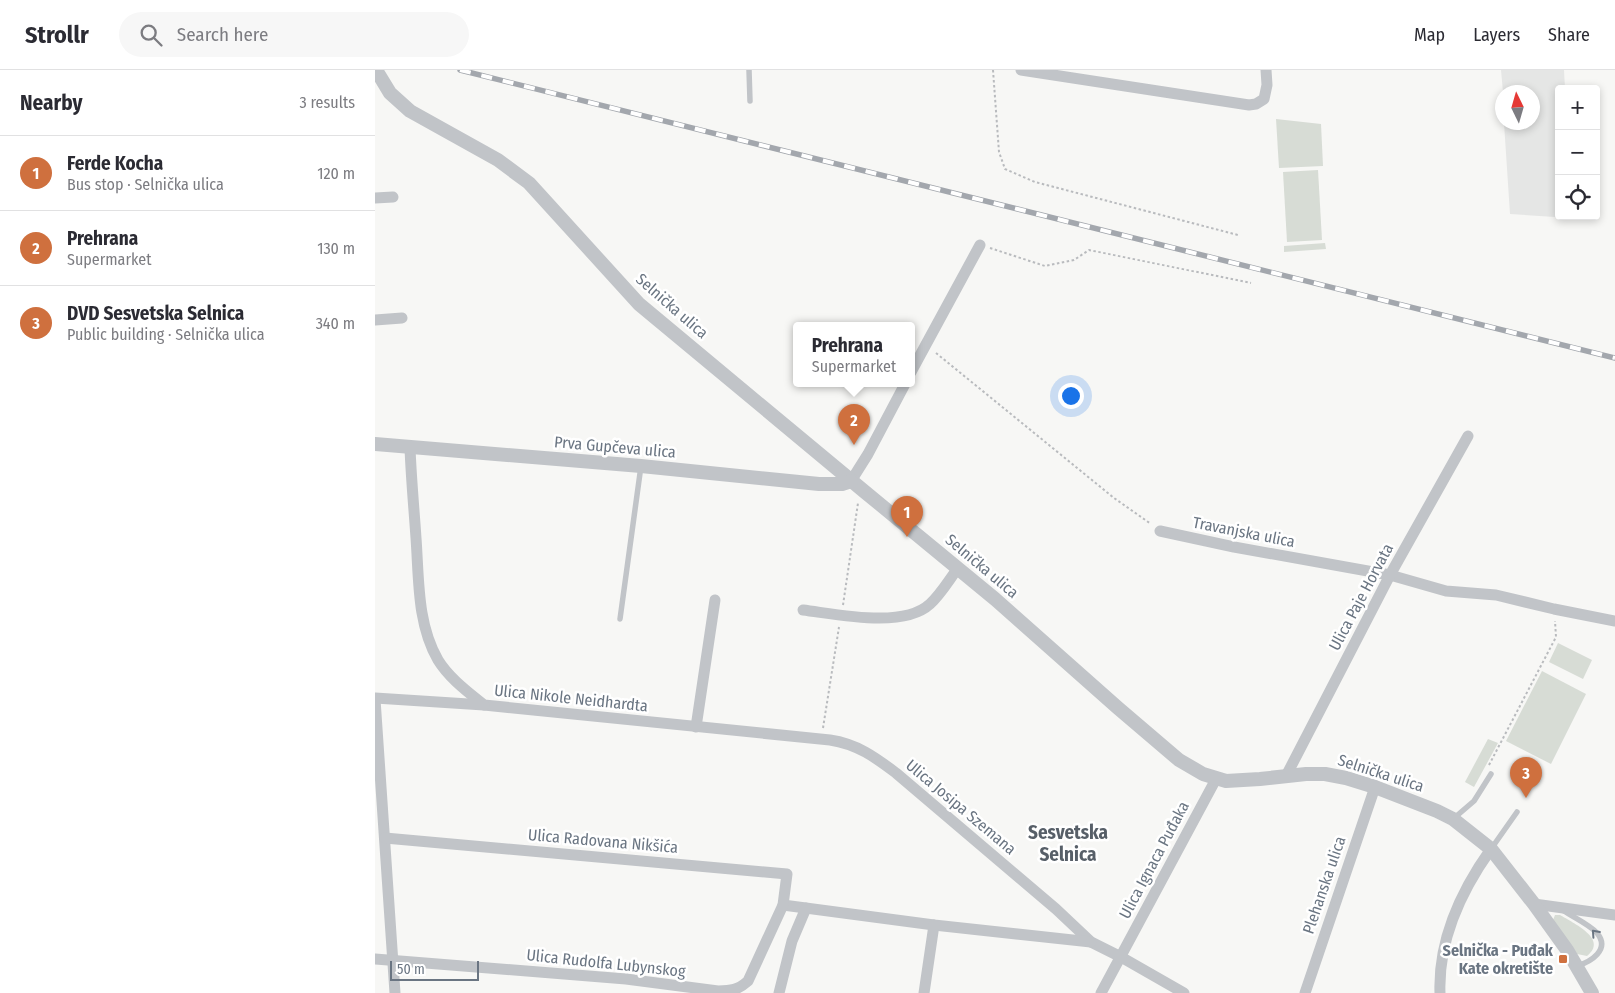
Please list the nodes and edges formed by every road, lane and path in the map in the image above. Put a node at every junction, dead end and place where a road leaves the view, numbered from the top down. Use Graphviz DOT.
graph roads {
  1 [pos="376,70"];
  2 [pos="749,70"];
  3 [pos="993,70"];
  4 [pos="1021,70"];
  5 [pos="1266,70"];
  6 [pos="750,101"];
  7 [pos="393,197"];
  8 [pos="375,198"];
  9 [pos="1238,235"];
  10 [pos="980,245"];
  11 [pos="1251,283"];
  12 [pos="402,318"];
  13 [pos="375,320"];
  14 [pos="926,345"];
  15 [pos="915,365"];
  16 [pos="903,387"];
  17 [pos="1468,436"];
  18 [pos="375,444"];
  19 [pos="410,447"];
  20 [pos="641,466"];
  21 [pos="851,480"];
  22 [pos="1161,531"];
  23 [pos="958,568"];
  24 [pos="1390,575"];
  25 [pos="715,600"];
  26 [pos="1554,609"];
  27 [pos="803,610"];
  28 [pos="620,619"];
  29 [pos="1615,621"];
  30 [pos="375,698"];
  31 [pos="484,705"];
  32 [pos="696,728"];
  33 [pos="816,739"];
  34 [pos="1489,773"];
  35 [pos="1286,776"];
  36 [pos="1216,779"];
  37 [pos="1375,786"];
  38 [pos="1517,812"];
  39 [pos="1453,819"];
  40 [pos="385,838"];
  41 [pos="1491,849"];
  42 [pos="783,904"];
  43 [pos="1534,904"];
  44 [pos="1556,905"];
  45 [pos="806,908"];
  46 [pos="1615,915"];
  47 [pos="934,925"];
  48 [pos="1091,942"];
  49 [pos="1121,957"];
  50 [pos="375,959"];
  51 [pos="392,960"];
  52 [pos="1577,966"];
  53 [pos="395,993"];
  54 [pos="779,993"];
  55 [pos="924,993"];
  56 [pos="1101,993"];
  57 [pos="1184,993"];
  58 [pos="1305,993"];
  59 [pos="1439,993"];
  60 [pos="1592,993"];
  1 -- 21 [label="street, Selnička ulica"];
  2 -- 6 [label="lane"];
  3 -- 9 [label="path"];
  4 -- 5 [label="street"];
  7 -- 8 [label="street"];
  10 -- 11 [label="path"];
  10 -- 14 [label="street"];
  12 -- 13 [label="street"];
  14 -- 15 [label="street"];
  14 -- 22 [label="path"];
  16 -- 21 [label="street"];
  17 -- 24 [label="street, Ulica Paje Horvata"];
  18 -- 19 [label="street, Prva Gupčeva ulica"];
  19 -- 20 [label="street, Prva Gupčeva ulica"];
  19 -- 31 [label="street, Ulica Nikole Neidhardta"];
  20 -- 21 [label="street, Prva Gupčeva ulica"];
  20 -- 28 [label="lane"];
  21 -- 23 [label="street, Selnička ulica"];
  22 -- 24 [label="street, Travanjska ulica"];
  23 -- 27 [label="street"];
  23 -- 36 [label="street, Selnička ulica"];
  24 -- 26 [label="street, Travanjska ulica"];
  24 -- 35 [label="street, Ulica Paje Horvata"];
  25 -- 32 [label="street"];
  26 -- 29 [label="street, Travanjska ulica"];
  26 -- 34 [label="path"];
  30 -- 31 [label="street"];
  30 -- 40 [label="street"];
  31 -- 32 [label="street, Ulica Nikole Neidhardta"];
  32 -- 33 [label="street, Ulica Nikole Neidhardta"];
  33 -- 48 [label="street, Ulica Josipa Szemana"];
  34 -- 39 [label="lane"];
  35 -- 36 [label="street, Selnička ulica"];
  35 -- 37 [label="street, Selnička ulica"];
  36 -- 49 [label="street, Ulica Ignaca Puđaka"];
  37 -- 39 [label="street, Selnička ulica"];
  37 -- 58 [label="street, Plehanska ulica"];
  38 -- 41 [label="lane"];
  39 -- 41 [label="street, Selnička ulica"];
  40 -- 42 [label="street, Ulica Radovana Nikšića"];
  40 -- 51 [label="street"];
  41 -- 43 [label="street, Selnička ulica"];
  41 -- 59 [label="street"];
  42 -- 45 [label="street"];
  42 -- 51 [label="street, Ulica Rudolfa Lubynskog"];
  43 -- 44 [label="street"];
  43 -- 52 [label="street, Selnička ulica"];
  44 -- 46 [label="street"];
  52 -- 44 [label="lane, one-way"];
  45 -- 47 [label="street"];
  45 -- 54 [label="street"];
  47 -- 48 [label="street"];
  47 -- 55 [label="street"];
  48 -- 49 [label="street, Ulica Josipa Szemana"];
  49 -- 56 [label="street, Ulica Ignaca Puđaka"];
  49 -- 57 [label="street"];
  50 -- 51 [label="street, Ulica Rudolfa Lubynskog"];
  51 -- 53 [label="street"];
  52 -- 60 [label="street, Selnička ulica"];
}
